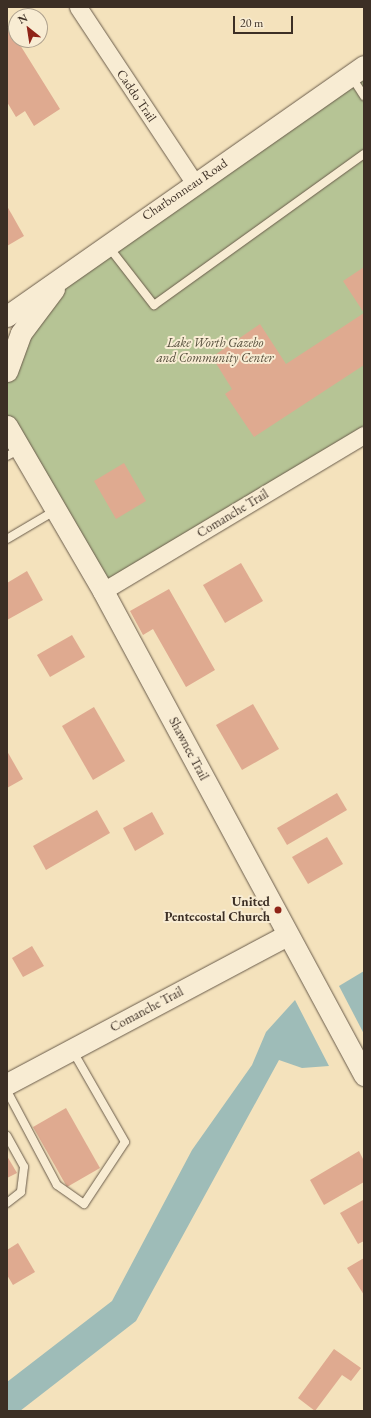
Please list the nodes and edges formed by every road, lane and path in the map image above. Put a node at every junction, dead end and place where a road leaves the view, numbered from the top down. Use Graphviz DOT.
graph roads {
  1 [pos="78,7"];
  2 [pos="357,71"];
  3 [pos="364,96"];
  4 [pos="364,154"];
  5 [pos="194,184"];
  6 [pos="106,244"];
  7 [pos="65,274"];
  8 [pos="7,316"];
  9 [pos="7,371"];
  10 [pos="7,426"];
  11 [pos="364,435"];
  12 [pos="14,453"];
  13 [pos="56,510"];
  14 [pos="7,539"];
  15 [pos="102,591"];
  16 [pos="287,935"];
  17 [pos="72,1050"];
  18 [pos="364,1075"];
  19 [pos="7,1084"];
  20 [pos="7,1092"];
  21 [pos="7,1136"];
  22 [pos="7,1203"];
  1 -- 5 [label="street, Caddo Trail"];
  2 -- 3 [label="lane"];
  2 -- 5 [label="street, Charbonneau Road"];
  4 -- 6 [label="lane"];
  5 -- 6 [label="street, Charbonneau Road"];
  6 -- 7 [label="street, Charbonneau Road"];
  7 -- 8 [label="street, Charbonneau Road"];
  7 -- 9 [label="street"];
  10 -- 12 [label="street, Shawnee Trail"];
  11 -- 15 [label="street, Comanche Trail"];
  12 -- 13 [label="street, Shawnee Trail"];
  13 -- 14 [label="lane"];
  13 -- 15 [label="street, Shawnee Trail"];
  15 -- 16 [label="street, Shawnee Trail"];
  16 -- 17 [label="street, Comanche Trail"];
  16 -- 18 [label="street, Shawnee Trail"];
  17 -- 19 [label="street, Comanche Trail"];
  17 -- 20 [label="lane"];
  21 -- 22 [label="lane"];
}
